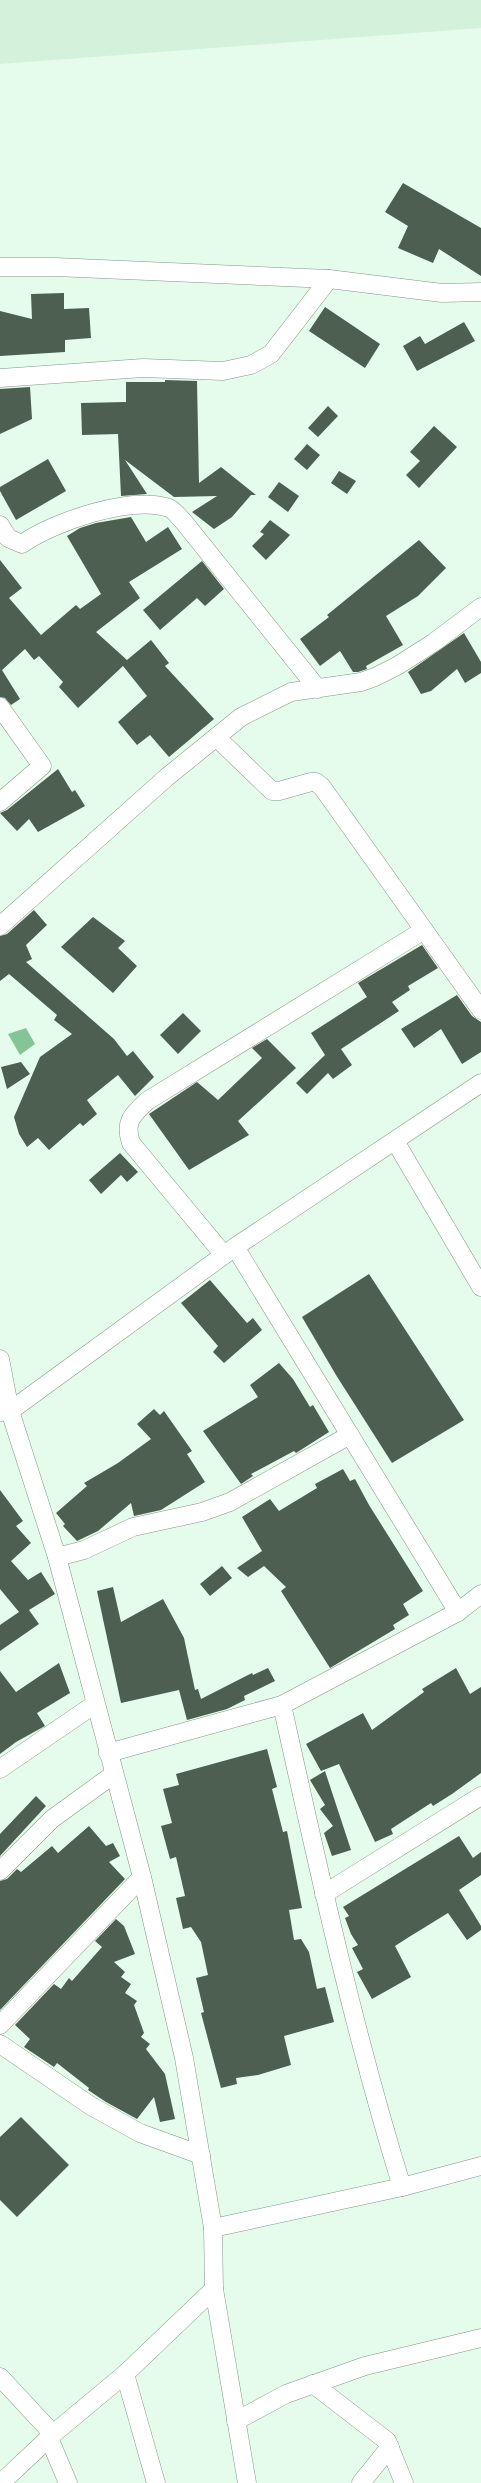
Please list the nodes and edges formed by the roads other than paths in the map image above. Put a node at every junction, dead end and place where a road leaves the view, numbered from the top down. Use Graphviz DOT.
graph roads {
  1 [pos="0,267"];
  2 [pos="329,279"];
  3 [pos="481,292"];
  4 [pos="0,378"];
  5 [pos="0,525"];
  6 [pos="481,607"];
  7 [pos="318,689"];
  8 [pos="0,707"];
  9 [pos="216,737"];
  10 [pos="0,802"];
  11 [pos="0,926"];
  12 [pos="424,930"];
  13 [pos="481,1010"];
  14 [pos="481,1083"];
  15 [pos="395,1140"];
  16 [pos="230,1251"];
  17 [pos="481,1287"];
  18 [pos="0,1359"];
  19 [pos="5,1412"];
  20 [pos="350,1435"];
  21 [pos="57,1556"];
  22 [pos="481,1594"];
  23 [pos="458,1612"];
  24 [pos="95,1704"];
  25 [pos="282,1705"];
  26 [pos="108,1753"];
  27 [pos="0,1769"];
  28 [pos="114,1774"];
  29 [pos="481,1796"];
  30 [pos="0,1871"];
  31 [pos="142,1877"];
  32 [pos="324,1894"];
  33 [pos="0,2025"];
  34 [pos="0,2044"];
  35 [pos="200,2155"];
  36 [pos="481,2166"];
  37 [pos="402,2188"];
  38 [pos="213,2228"];
  39 [pos="214,2289"];
  40 [pos="481,2338"];
  41 [pos="125,2374"];
  42 [pos="0,2376"];
  43 [pos="313,2384"];
  44 [pos="236,2421"];
  45 [pos="51,2436"];
  46 [pos="390,2447"];
  47 [pos="0,2483"];
  48 [pos="68,2483"];
  49 [pos="156,2483"];
  50 [pos="247,2483"];
  51 [pos="361,2483"];
  52 [pos="404,2483"];
  1 -- 2 [label="street"];
  2 -- 3 [label="street"];
  2 -- 4 [label="street"];
  5 -- 7 [label="street"];
  6 -- 7 [label="street"];
  7 -- 9 [label="street"];
  8 -- 10 [label="street"];
  9 -- 11 [label="street"];
  9 -- 12 [label="street"];
  12 -- 13 [label="street"];
  12 -- 16 [label="street"];
  14 -- 15 [label="street"];
  15 -- 16 [label="street"];
  15 -- 17 [label="street"];
  16 -- 19 [label="street"];
  16 -- 20 [label="street"];
  18 -- 19 [label="street"];
  19 -- 21 [label="street"];
  20 -- 21 [label="street"];
  20 -- 23 [label="street"];
  21 -- 24 [label="street"];
  22 -- 23 [label="street"];
  23 -- 25 [label="street"];
  24 -- 26 [label="street"];
  24 -- 27 [label="street"];
  25 -- 26 [label="street"];
  25 -- 32 [label="street"];
  26 -- 28 [label="street"];
  28 -- 30 [label="street"];
  28 -- 31 [label="street"];
  29 -- 32 [label="street"];
  31 -- 33 [label="street"];
  31 -- 35 [label="street"];
  32 -- 37 [label="street"];
  34 -- 35 [label="street"];
  35 -- 38 [label="street"];
  36 -- 37 [label="street"];
  37 -- 38 [label="street"];
  38 -- 39 [label="street"];
  39 -- 41 [label="street"];
  39 -- 44 [label="street"];
  40 -- 43 [label="street"];
  41 -- 45 [label="street"];
  41 -- 49 [label="street"];
  42 -- 45 [label="street"];
  43 -- 44 [label="street"];
  43 -- 46 [label="street"];
  44 -- 50 [label="street"];
  45 -- 47 [label="street"];
  45 -- 48 [label="street"];
  46 -- 51 [label="street"];
  46 -- 52 [label="street"];
}
